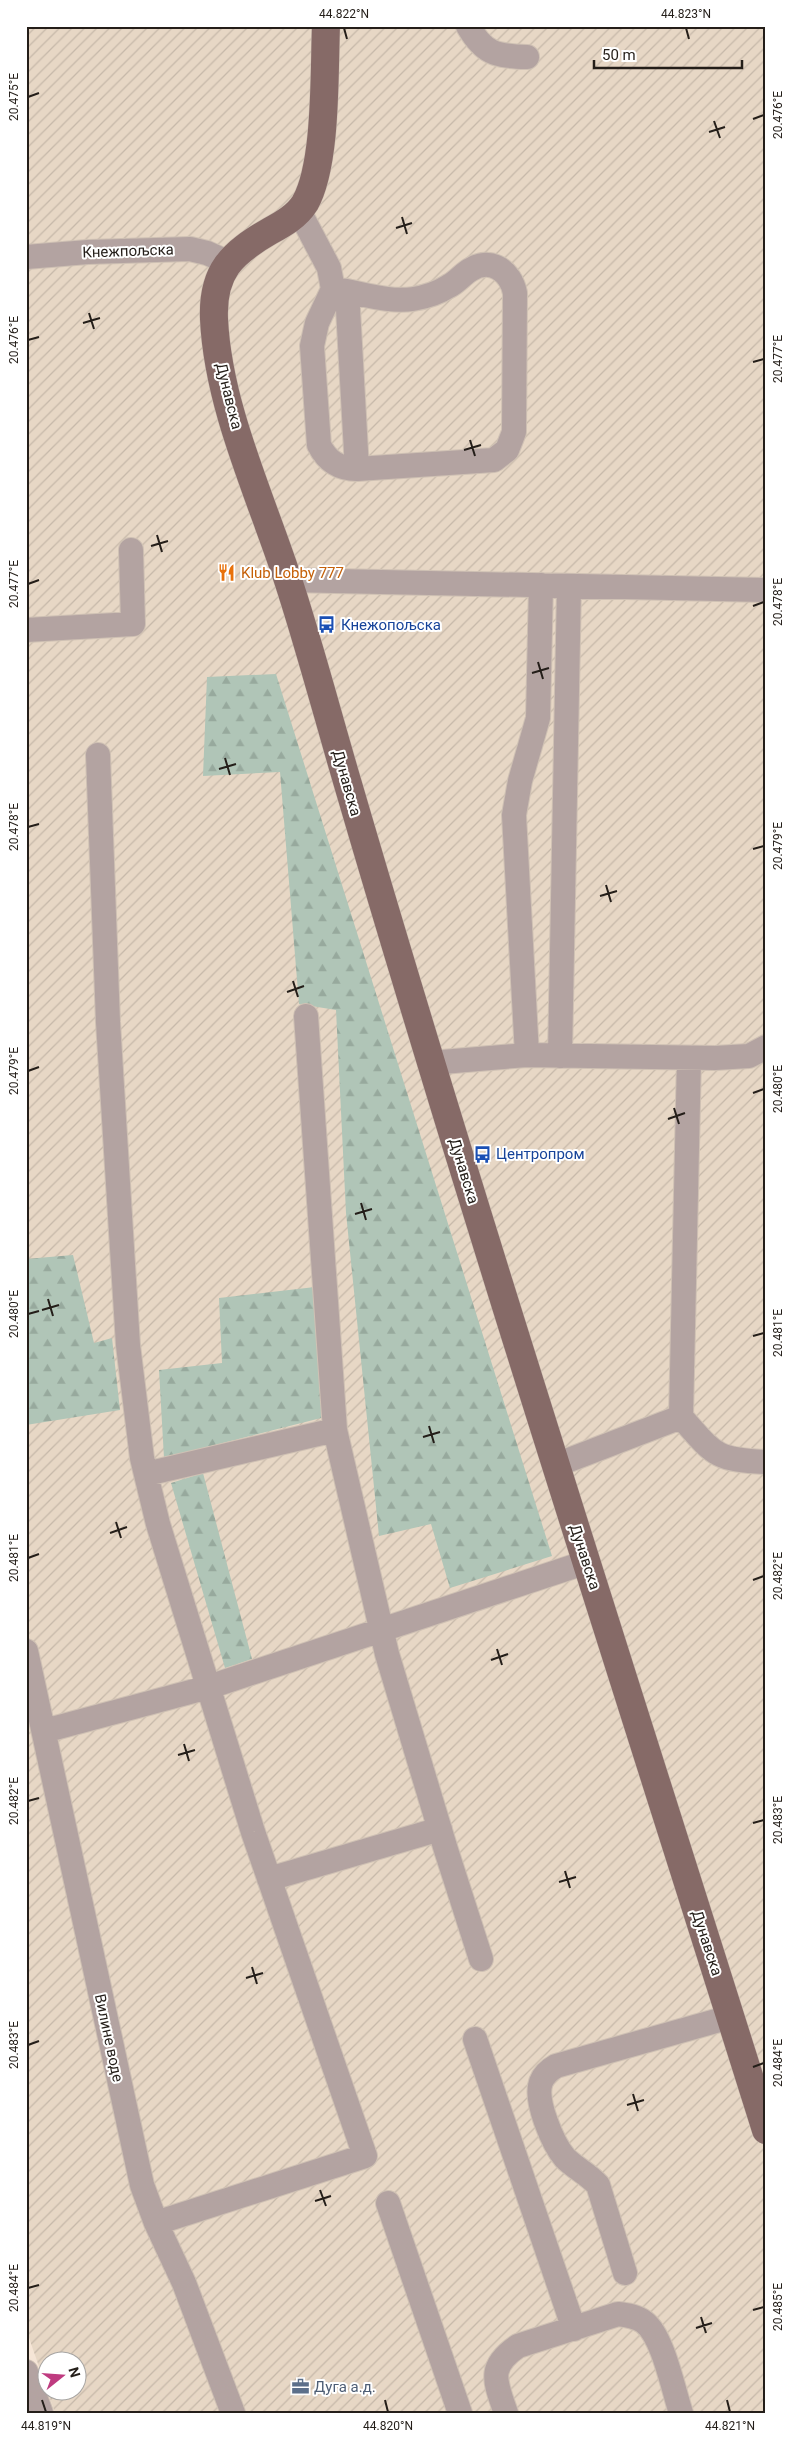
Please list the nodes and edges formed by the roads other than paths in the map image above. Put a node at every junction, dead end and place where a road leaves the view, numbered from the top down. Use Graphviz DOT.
graph roads {
  1 [pos="326,26"];
  2 [pos="468,26"];
  3 [pos="527,57"];
  4 [pos="299,211"];
  5 [pos="26,257"];
  6 [pos="227,262"];
  7 [pos="340,290"];
  8 [pos="357,469"];
  9 [pos="130,550"];
  10 [pos="288,580"];
  11 [pos="541,585"];
  12 [pos="569,586"];
  13 [pos="766,590"];
  14 [pos="26,630"];
  15 [pos="98,755"];
  16 [pos="306,1016"];
  17 [pos="766,1048"];
  18 [pos="528,1055"];
  19 [pos="560,1056"];
  20 [pos="689,1058"];
  21 [pos="430,1063"];
  22 [pos="681,1417"];
  23 [pos="335,1430"];
  24 [pos="766,1462"];
  25 [pos="556,1465"];
  26 [pos="146,1474"];
  27 [pos="587,1562"];
  28 [pos="382,1631"];
  29 [pos="26,1651"];
  30 [pos="209,1688"];
  31 [pos="44,1731"];
  32 [pos="440,1829"];
  33 [pos="270,1879"];
  34 [pos="482,1959"];
  35 [pos="730,2017"];
  36 [pos="475,2039"];
  37 [pos="757,2074"];
  38 [pos="766,2130"];
  39 [pos="388,2203"];
  40 [pos="156,2223"];
  41 [pos="625,2273"];
  42 [pos="574,2329"];
  43 [pos="26,2372"];
  44 [pos="40,2413"];
  45 [pos="233,2413"];
  46 [pos="460,2413"];
  47 [pos="506,2413"];
  48 [pos="681,2413"];
  1 -- 4 [label="main road"];
  2 -- 3 [label="street"];
  4 -- 6 [label="main road"];
  4 -- 7 [label="street"];
  5 -- 6 [label="street, Кнежпољска"];
  6 -- 10 [label="main road, Дунавска"];
  7 -- 8 [label="street"];
  7 -- 8 [label="street"];
  7 -- 8 [label="street"];
  9 -- 14 [label="street"];
  10 -- 11 [label="street"];
  10 -- 21 [label="main road, Дунавска"];
  11 -- 12 [label="street"];
  11 -- 18 [label="street"];
  12 -- 13 [label="street"];
  12 -- 19 [label="street"];
  15 -- 26 [label="street"];
  16 -- 23 [label="street"];
  17 -- 20 [label="street"];
  18 -- 19 [label="street"];
  18 -- 21 [label="street"];
  19 -- 20 [label="street"];
  20 -- 22 [label="street"];
  21 -- 25 [label="main road, Дунавска"];
  22 -- 24 [label="street"];
  22 -- 25 [label="street"];
  23 -- 26 [label="street"];
  23 -- 28 [label="street"];
  25 -- 27 [label="main road, Дунавска"];
  26 -- 30 [label="street"];
  27 -- 28 [label="street"];
  27 -- 35 [label="main road, Дунавска"];
  28 -- 30 [label="street"];
  28 -- 32 [label="street"];
  29 -- 31 [label="street, Вилине воде"];
  30 -- 31 [label="street"];
  30 -- 33 [label="street"];
  31 -- 40 [label="street, Вилине воде"];
  32 -- 33 [label="street"];
  32 -- 34 [label="street"];
  33 -- 40 [label="street"];
  35 -- 37 [label="main road, Дунавска"];
  35 -- 41 [label="street"];
  36 -- 42 [label="street"];
  37 -- 38 [label="main road, Дунавска"];
  39 -- 46 [label="street"];
  40 -- 45 [label="street, Вилине воде"];
  42 -- 47 [label="street"];
  42 -- 48 [label="street"];
  43 -- 44 [label="street"];
}
